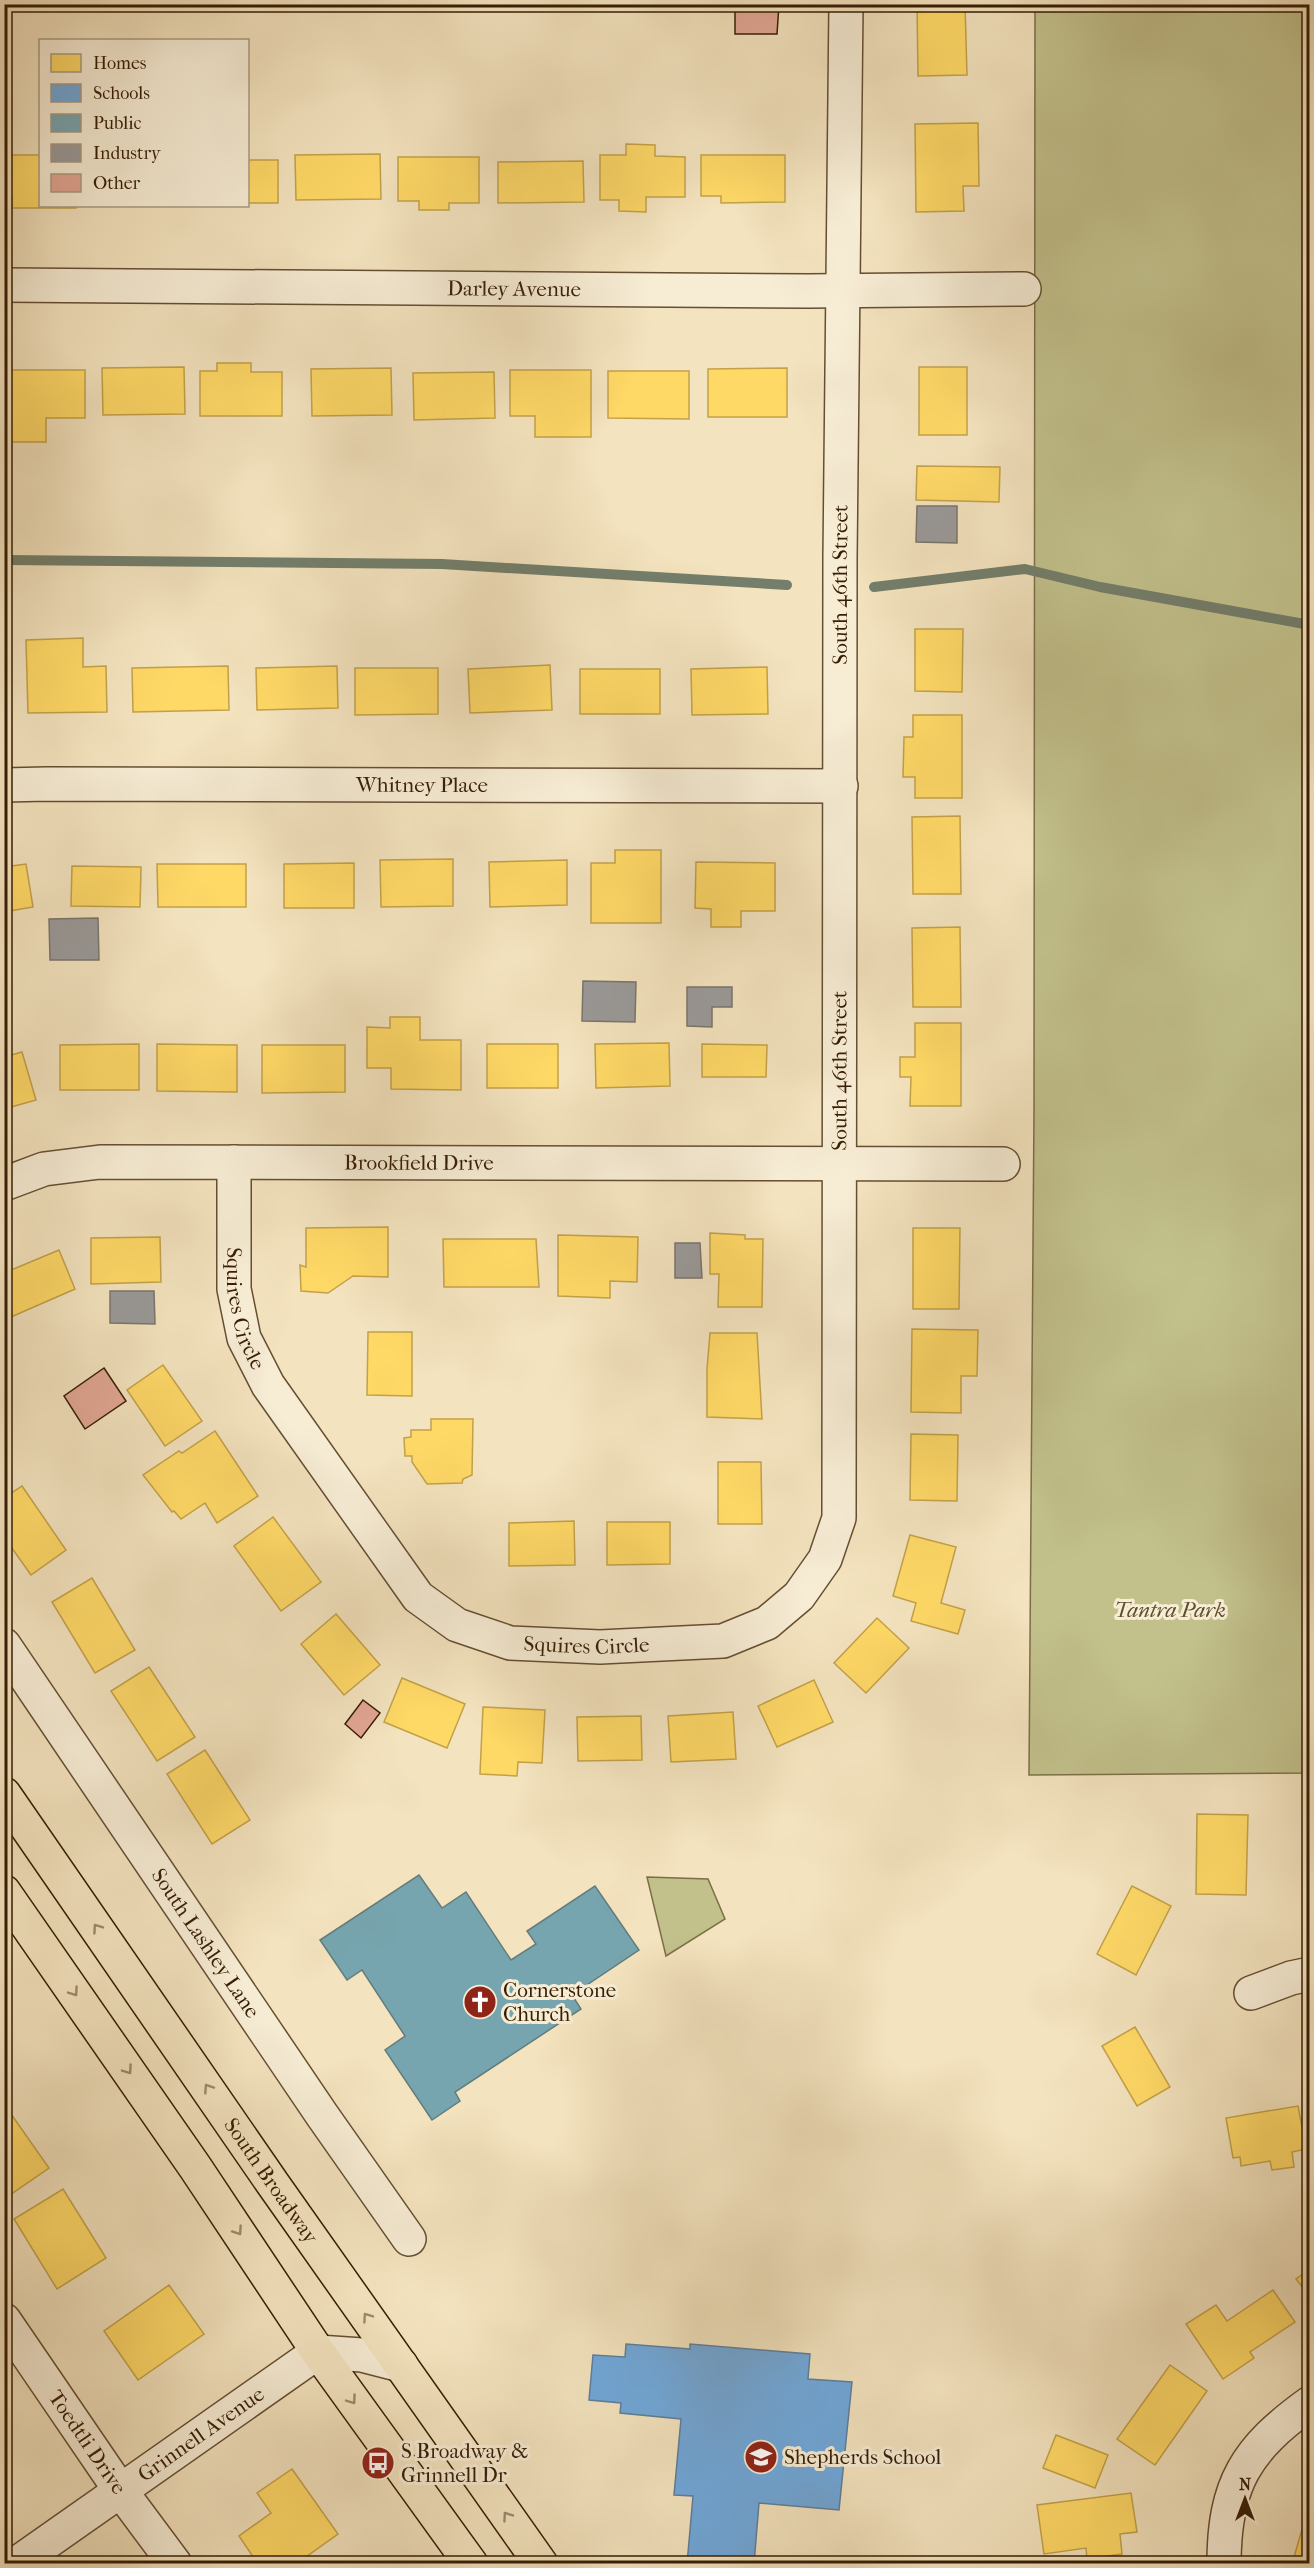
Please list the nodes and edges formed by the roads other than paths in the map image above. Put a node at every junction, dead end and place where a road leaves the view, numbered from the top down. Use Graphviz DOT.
graph roads {
  1 [pos="846,4"];
  2 [pos="4,285"];
  3 [pos="1024,289"];
  4 [pos="843,291"];
  5 [pos="4,786"];
  6 [pos="841,786"];
  7 [pos="234,1162"];
  8 [pos="837,1163"];
  9 [pos="1003,1164"];
  10 [pos="4,1184"];
  11 [pos="4,1645"];
  12 [pos="4,1794"];
  13 [pos="4,1893"];
  14 [pos="1310,1974"];
  15 [pos="1251,1993"];
  16 [pos="409,2239"];
  17 [pos="4,2319"];
  18 [pos="318,2352"];
  19 [pos="401,2365"];
  20 [pos="1310,2403"];
  21 [pos="120,2490"];
  22 [pos="16,2564"];
  23 [pos="175,2564"];
  24 [pos="471,2564"];
  25 [pos="541,2564"];
  26 [pos="1224,2564"];
  1 -- 4 [label="street, South 46th Street"];
  2 -- 4 [label="street, Darley Avenue"];
  3 -- 4 [label="street, Darley Avenue"];
  4 -- 6 [label="street, South 46th Street"];
  5 -- 6 [label="street, Whitney Place"];
  6 -- 8 [label="street, South 46th Street"];
  7 -- 8 [label="street, Brookfield Drive"];
  7 -- 8 [label="street, Squires Circle"];
  7 -- 10 [label="street, Brookfield Drive"];
  8 -- 9 [label="street, Brookfield Drive"];
  11 -- 16 [label="street, South Lashley Lane"];
  19 -- 12 [label="highway, South Broadway, one-way"];
  13 -- 18 [label="highway, one-way"];
  14 -- 15 [label="street"];
  17 -- 21 [label="street, Toedtli Drive"];
  18 -- 19 [label="street"];
  18 -- 21 [label="street, Grinnell Avenue"];
  18 -- 24 [label="highway, one-way"];
  25 -- 19 [label="highway, South Broadway, one-way"];
  20 -- 26 [label="street"];
  21 -- 22 [label="street, Grinnell Avenue"];
  21 -- 23 [label="street, Toedtli Drive"];
}
